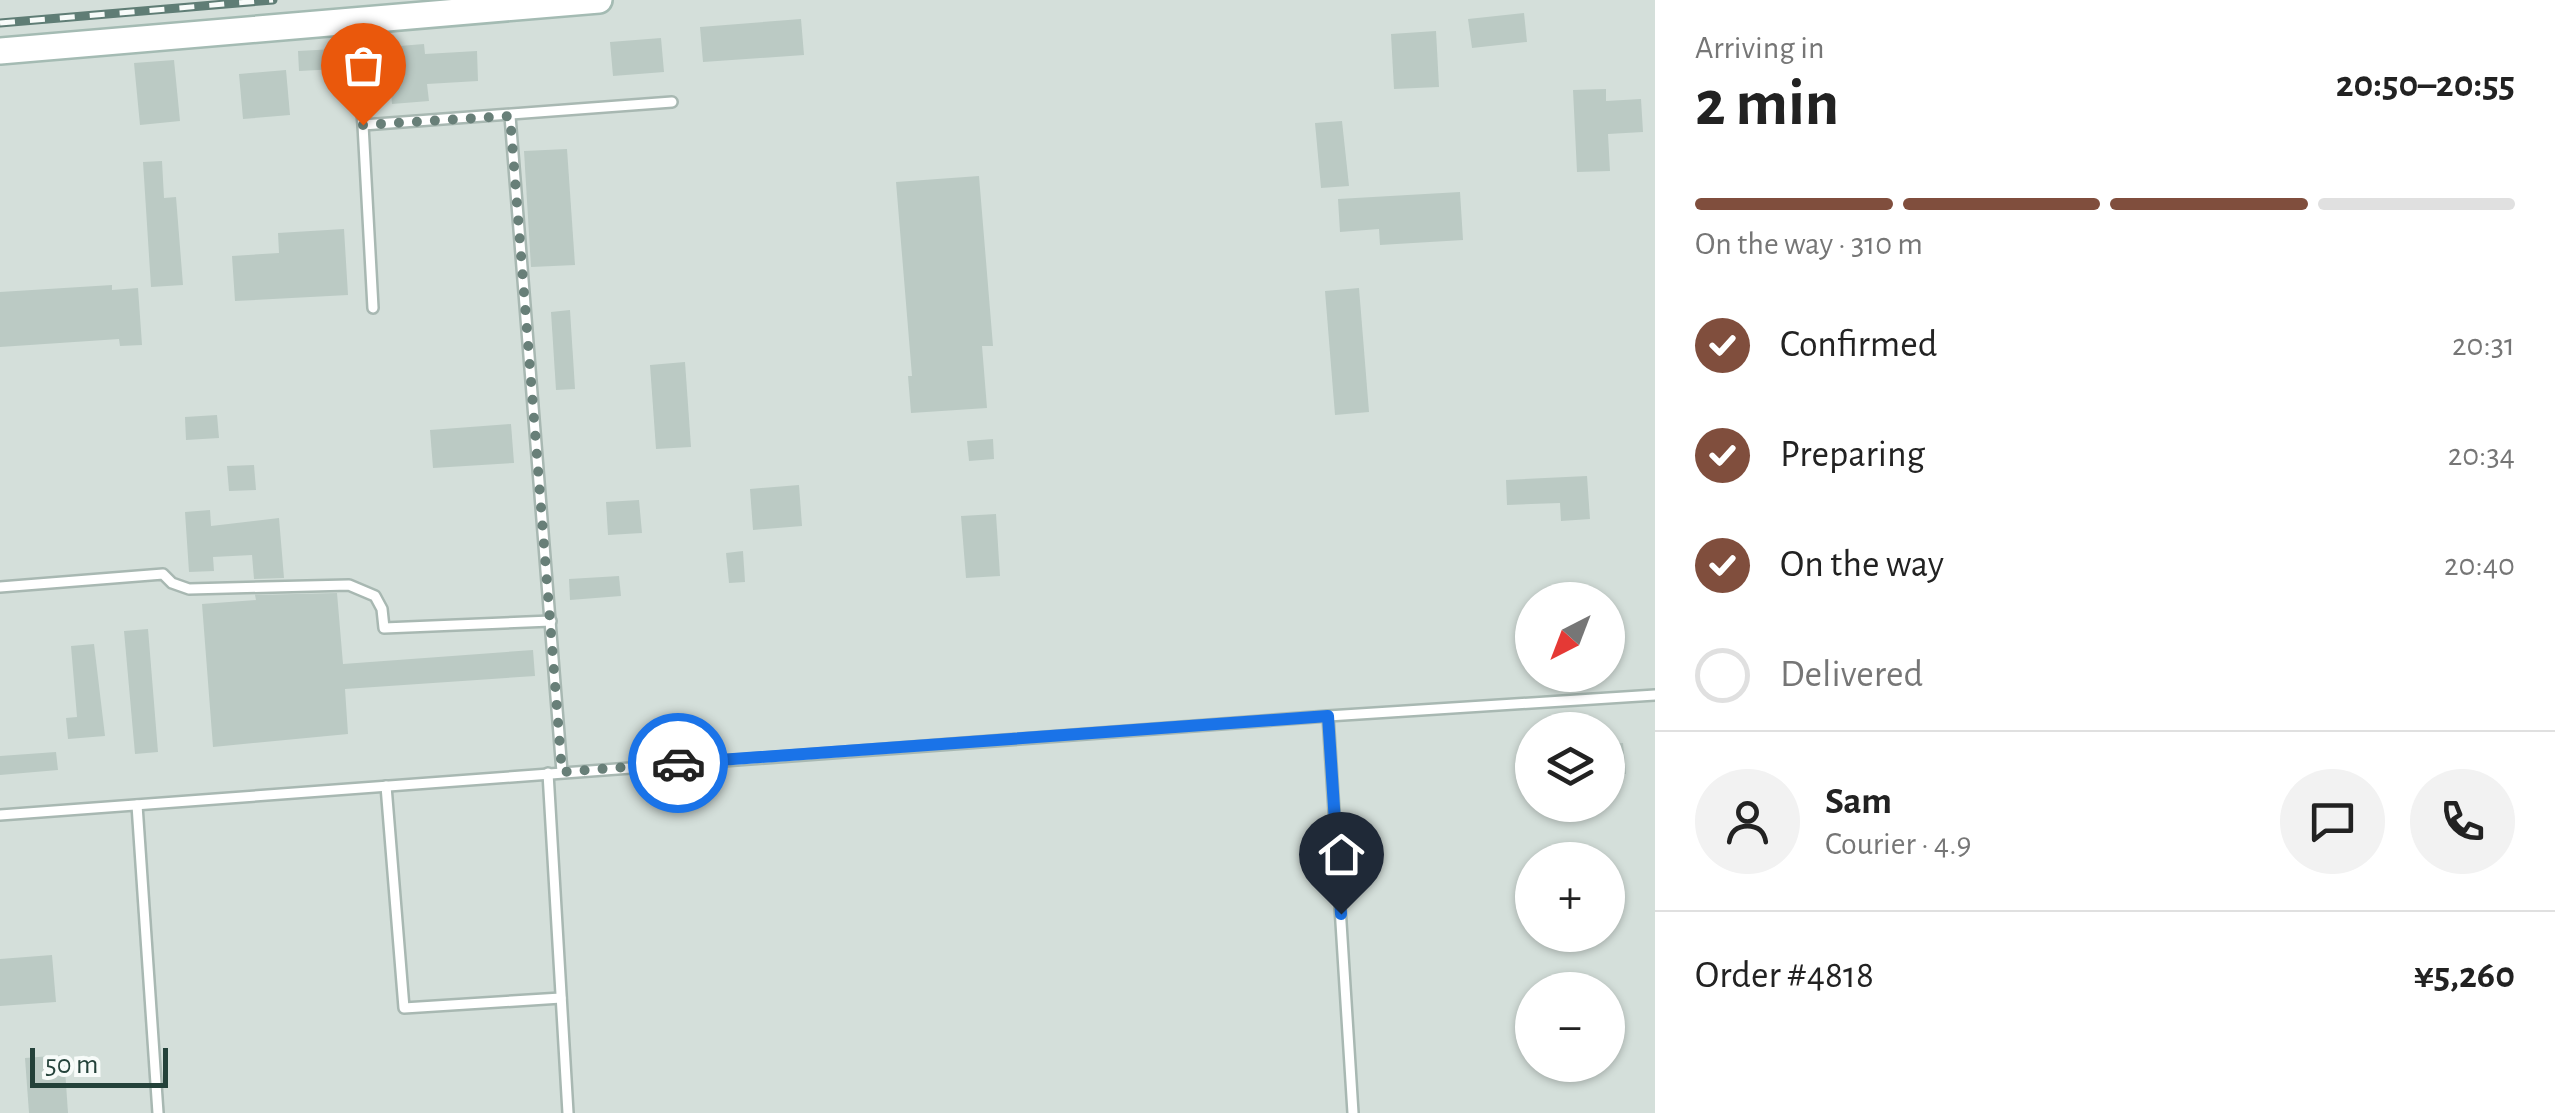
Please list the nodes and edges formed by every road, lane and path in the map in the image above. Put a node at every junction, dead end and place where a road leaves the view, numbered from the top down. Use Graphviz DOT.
graph roads {
  1 [pos="600,0"];
  2 [pos="353,19"];
  3 [pos="0,51"];
  4 [pos="672,102"];
  5 [pos="510,116"];
  6 [pos="363,125"];
  7 [pos="372,308"];
  8 [pos="0,587"];
  9 [pos="550,622"];
  10 [pos="1655,695"];
  11 [pos="1328,716"];
  12 [pos="562,772"];
  13 [pos="548,773"];
  14 [pos="386,786"];
  15 [pos="137,805"];
  16 [pos="0,815"];
  17 [pos="561,998"];
  18 [pos="158,1113"];
  19 [pos="568,1113"];
  20 [pos="1353,1113"];
  1 -- 2 [label="street"];
  2 -- 3 [label="street"];
  2 -- 6 [label="lane"];
  4 -- 5 [label="lane"];
  5 -- 6 [label="lane"];
  5 -- 9 [label="lane"];
  6 -- 7 [label="lane"];
  8 -- 9 [label="lane"];
  9 -- 12 [label="lane"];
  10 -- 11 [label="lane"];
  11 -- 12 [label="lane"];
  11 -- 20 [label="lane"];
  12 -- 13 [label="lane"];
  13 -- 14 [label="lane"];
  13 -- 17 [label="lane"];
  14 -- 15 [label="lane"];
  14 -- 17 [label="lane"];
  15 -- 16 [label="lane"];
  15 -- 18 [label="lane"];
  17 -- 19 [label="lane"];
}
